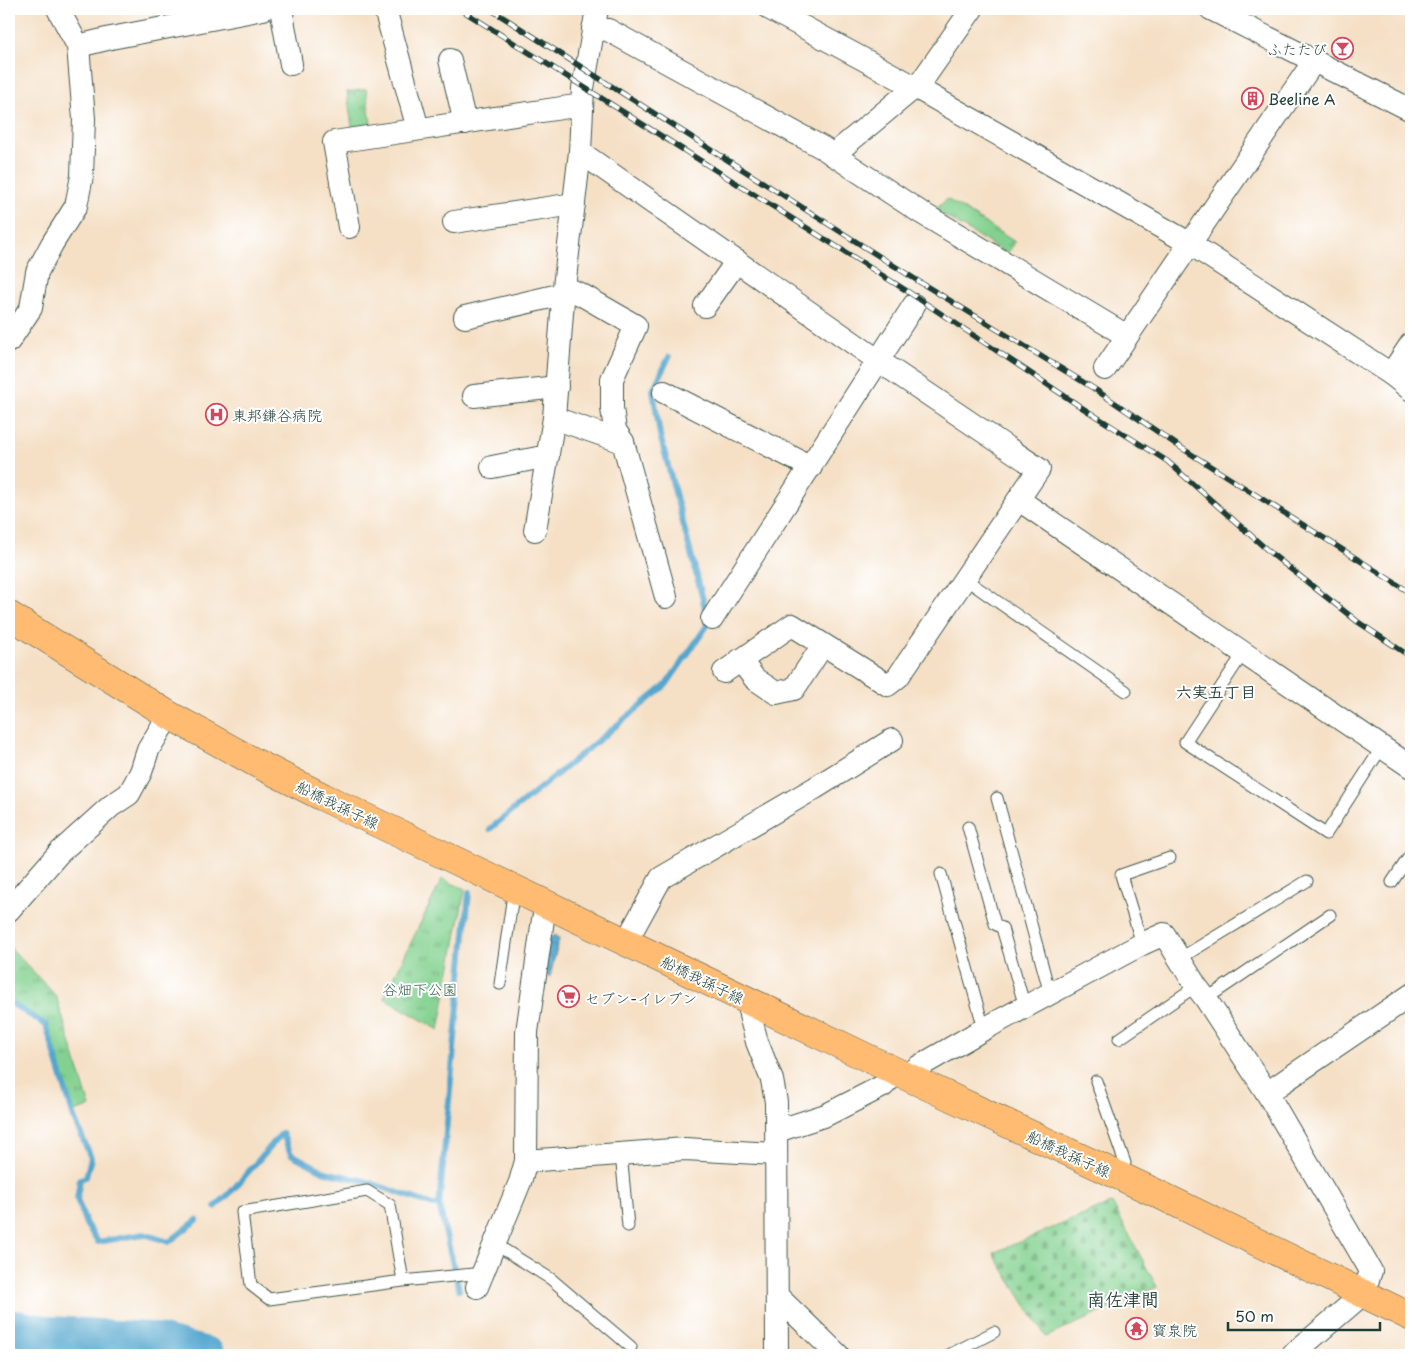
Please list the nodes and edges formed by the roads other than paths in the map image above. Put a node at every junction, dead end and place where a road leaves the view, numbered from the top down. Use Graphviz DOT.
graph roads {
  1 [pos="58,9"];
  2 [pos="263,9"];
  3 [pos="281,9"];
  4 [pos="385,9"];
  5 [pos="770,9"];
  6 [pos="972,9"];
  7 [pos="1211,9"];
  8 [pos="595,19"];
  9 [pos="78,46"];
  10 [pos="450,60"];
  11 [pos="1314,61"];
  12 [pos="291,64"];
  13 [pos="916,88"];
  14 [pos="582,106"];
  15 [pos="1411,110"];
  16 [pos="465,123"];
  17 [pos="418,128"];
  18 [pos="580,152"];
  19 [pos="833,155"];
  20 [pos="574,204"];
  21 [pos="454,222"];
  22 [pos="348,227"];
  23 [pos="1189,243"];
  24 [pos="737,261"];
  25 [pos="563,291"];
  26 [pos="914,305"];
  27 [pos="705,306"];
  28 [pos="465,317"];
  29 [pos="1127,336"];
  30 [pos="9,341"];
  31 [pos="1411,344"];
  32 [pos="879,361"];
  33 [pos="1105,369"];
  34 [pos="1391,374"];
  35 [pos="557,387"];
  36 [pos="1411,390"];
  37 [pos="664,392"];
  38 [pos="474,396"];
  39 [pos="554,418"];
  40 [pos="624,442"];
  41 [pos="548,456"];
  42 [pos="492,467"];
  43 [pos="811,467"];
  44 [pos="1019,500"];
  45 [pos="535,530"];
  46 [pos="966,579"];
  47 [pos="666,597"];
  48 [pos="9,615"];
  49 [pos="712,619"];
  50 [pos="823,644"];
  51 [pos="1244,652"];
  52 [pos="1126,691"];
  53 [pos="169,715"];
  54 [pos="892,740"];
  55 [pos="1382,747"];
  56 [pos="1411,767"];
  57 [pos="997,798"];
  58 [pos="968,827"];
  59 [pos="1411,854"];
  60 [pos="1170,858"];
  61 [pos="941,874"];
  62 [pos="1306,881"];
  63 [pos="1392,882"];
  64 [pos="514,888"];
  65 [pos="547,904"];
  66 [pos="9,910"];
  67 [pos="1330,915"];
  68 [pos="626,942"];
  69 [pos="1142,944"];
  70 [pos="1178,959"];
  71 [pos="500,984"];
  72 [pos="1201,992"];
  73 [pos="1050,994"];
  74 [pos="1411,995"];
  75 [pos="754,1003"];
  76 [pos="1025,1007"];
  77 [pos="984,1029"];
  78 [pos="1119,1039"];
  79 [pos="902,1074"];
  80 [pos="1096,1081"];
  81 [pos="1267,1093"];
  82 [pos="777,1131"];
  83 [pos="621,1154"];
  84 [pos="776,1154"];
  85 [pos="526,1162"];
  86 [pos="1120,1177"];
  87 [pos="628,1226"];
  88 [pos="495,1244"];
  89 [pos="467,1278"];
  90 [pos="403,1281"];
  91 [pos="1363,1294"];
  92 [pos="778,1296"];
  93 [pos="1411,1317"];
  94 [pos="994,1332"];
  95 [pos="631,1347"];
  96 [pos="777,1355"];
  97 [pos="838,1355"];
  98 [pos="949,1355"];
  99 [pos="1292,1355"];
  1 -- 9 [label="street"];
  2 -- 9 [label="street"];
  3 -- 12 [label="street"];
  4 -- 17 [label="street"];
  5 -- 13 [label="street"];
  6 -- 13 [label="street"];
  7 -- 11 [label="street"];
  8 -- 14 [label="street"];
  8 -- 19 [label="street"];
  9 -- 30 [label="street"];
  10 -- 16 [label="street"];
  11 -- 15 [label="street"];
  11 -- 23 [label="street"];
  13 -- 19 [label="street"];
  13 -- 23 [label="street"];
  14 -- 16 [label="street"];
  14 -- 18 [label="street"];
  16 -- 17 [label="street"];
  17 -- 22 [label="street"];
  18 -- 20 [label="street"];
  18 -- 24 [label="street"];
  19 -- 29 [label="street"];
  20 -- 21 [label="street"];
  20 -- 25 [label="street"];
  23 -- 29 [label="street"];
  23 -- 34 [label="street"];
  24 -- 27 [label="street"];
  24 -- 32 [label="street"];
  25 -- 28 [label="street"];
  25 -- 35 [label="street"];
  25 -- 40 [label="street"];
  26 -- 32 [label="street"];
  29 -- 33 [label="street"];
  31 -- 34 [label="street"];
  32 -- 43 [label="street"];
  32 -- 44 [label="street"];
  34 -- 36 [label="street"];
  35 -- 38 [label="street"];
  35 -- 39 [label="street"];
  37 -- 43 [label="street"];
  39 -- 40 [label="street"];
  39 -- 41 [label="street"];
  40 -- 47 [label="street"];
  41 -- 42 [label="street"];
  41 -- 45 [label="street"];
  43 -- 49 [label="street"];
  44 -- 46 [label="street"];
  44 -- 51 [label="street"];
  46 -- 50 [label="street"];
  46 -- 52 [label="lane"];
  48 -- 53 [label="main road, 船橋我孫子線"];
  50 -- 50 [label="street"];
  51 -- 55 [label="street"];
  51 -- 55 [label="lane"];
  53 -- 64 [label="main road, 船橋我孫子線"];
  53 -- 66 [label="street"];
  54 -- 68 [label="street"];
  55 -- 56 [label="street"];
  57 -- 73 [label="lane"];
  58 -- 76 [label="lane"];
  59 -- 63 [label="lane"];
  60 -- 69 [label="lane"];
  61 -- 77 [label="lane"];
  62 -- 70 [label="lane"];
  64 -- 65 [label="main road, 船橋我孫子線"];
  64 -- 71 [label="lane"];
  65 -- 68 [label="main road, 船橋我孫子線"];
  65 -- 85 [label="street"];
  67 -- 72 [label="lane"];
  68 -- 75 [label="main road, 船橋我孫子線"];
  69 -- 70 [label="street"];
  69 -- 73 [label="street"];
  70 -- 72 [label="street"];
  72 -- 78 [label="lane"];
  72 -- 81 [label="street"];
  73 -- 76 [label="street"];
  74 -- 81 [label="street"];
  75 -- 79 [label="main road, 船橋我孫子線"];
  75 -- 82 [label="street"];
  76 -- 77 [label="street"];
  77 -- 79 [label="street"];
  79 -- 82 [label="street"];
  79 -- 86 [label="main road, 船橋我孫子線"];
  80 -- 86 [label="lane"];
  81 -- 91 [label="street"];
  82 -- 84 [label="street"];
  83 -- 84 [label="street"];
  83 -- 85 [label="street"];
  83 -- 87 [label="lane"];
  84 -- 92 [label="street"];
  85 -- 88 [label="street"];
  86 -- 91 [label="main road, 船橋我孫子線"];
  88 -- 89 [label="street"];
  88 -- 95 [label="lane"];
  89 -- 90 [label="lane"];
  90 -- 90 [label="lane"];
  91 -- 93 [label="main road, 船橋我孫子線"];
  91 -- 99 [label="street"];
  92 -- 96 [label="street"];
  92 -- 97 [label="street"];
  94 -- 98 [label="lane"];
}
